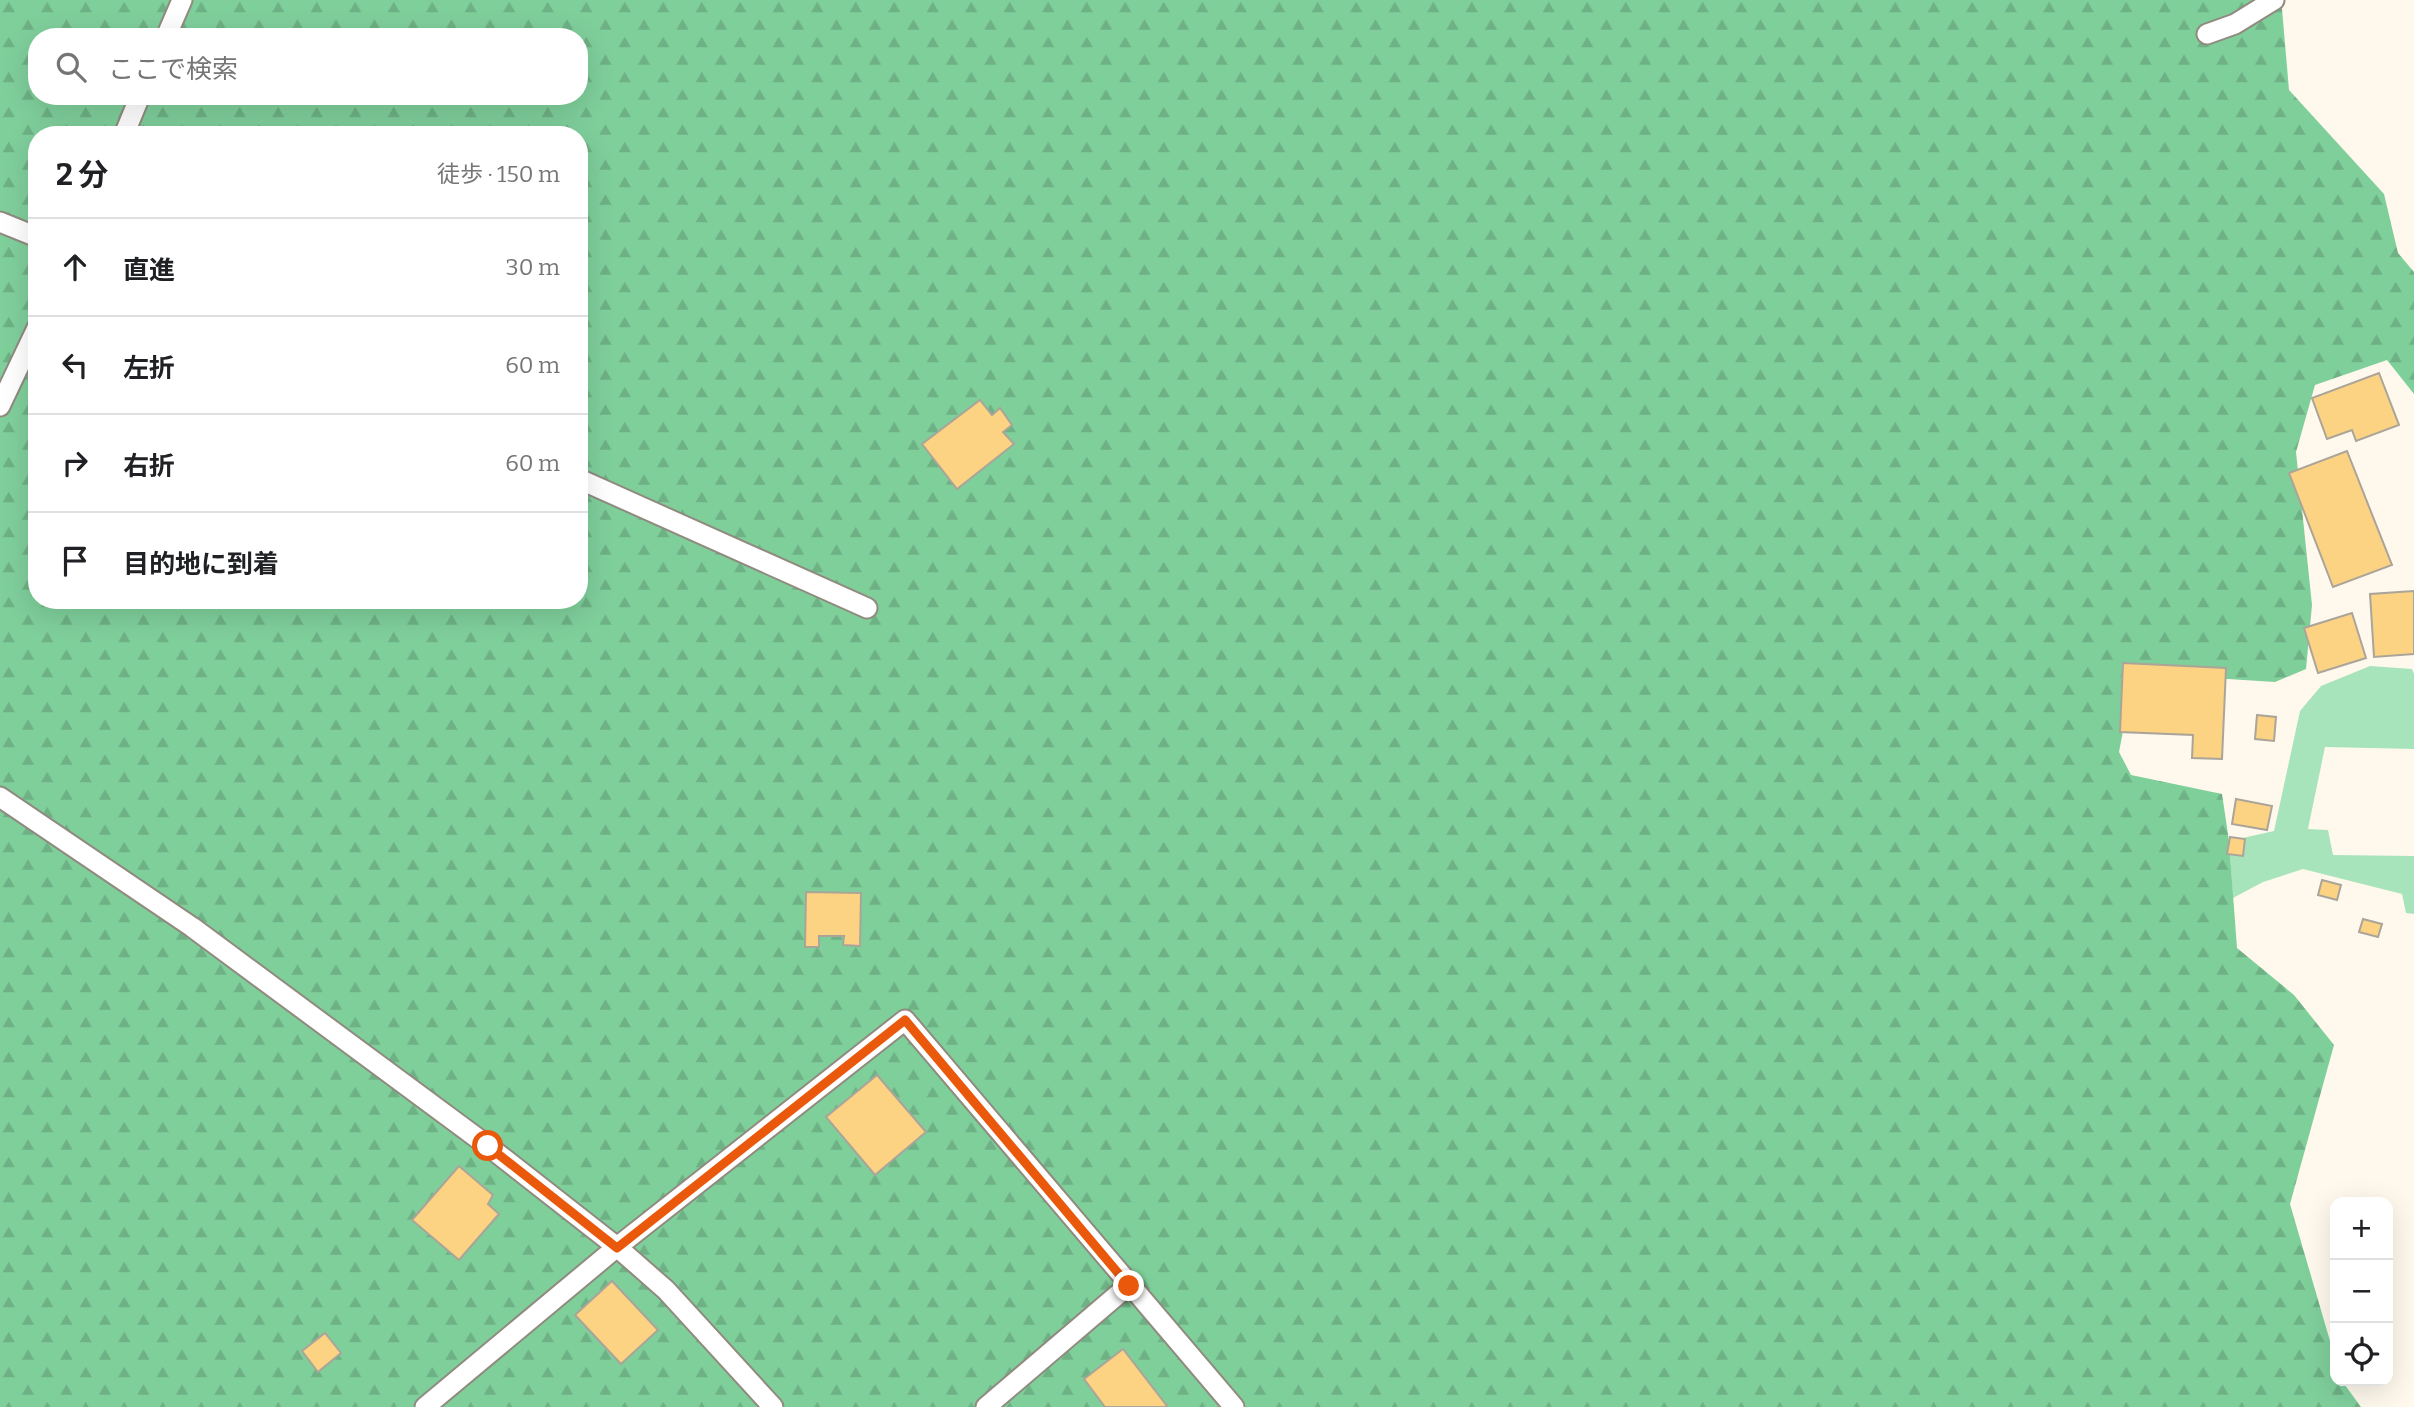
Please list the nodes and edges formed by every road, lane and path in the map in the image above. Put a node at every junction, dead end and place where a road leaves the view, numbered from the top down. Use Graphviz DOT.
graph roads {
  1 [pos="182,0"];
  2 [pos="2274,0"];
  3 [pos="170,28"];
  4 [pos="2207,34"];
  5 [pos="136,105"];
  6 [pos="128,126"];
  7 [pos="0,222"];
  8 [pos="28,233"];
  9 [pos="28,347"];
  10 [pos="0,406"];
  11 [pos="588,483"];
  12 [pos="867,608"];
  13 [pos="0,797"];
  14 [pos="617,1248"];
  15 [pos="1129,1286"];
  16 [pos="425,1407"];
  17 [pos="773,1407"];
  18 [pos="986,1407"];
  19 [pos="1234,1407"];
  1 -- 3 [label="lane"];
  2 -- 4 [label="lane"];
  5 -- 6 [label="lane"];
  7 -- 8 [label="lane"];
  9 -- 10 [label="lane"];
  11 -- 12 [label="lane"];
  13 -- 14 [label="lane"];
  14 -- 15 [label="lane"];
  14 -- 16 [label="lane"];
  14 -- 17 [label="lane"];
  15 -- 18 [label="lane"];
  15 -- 19 [label="lane"];
}
